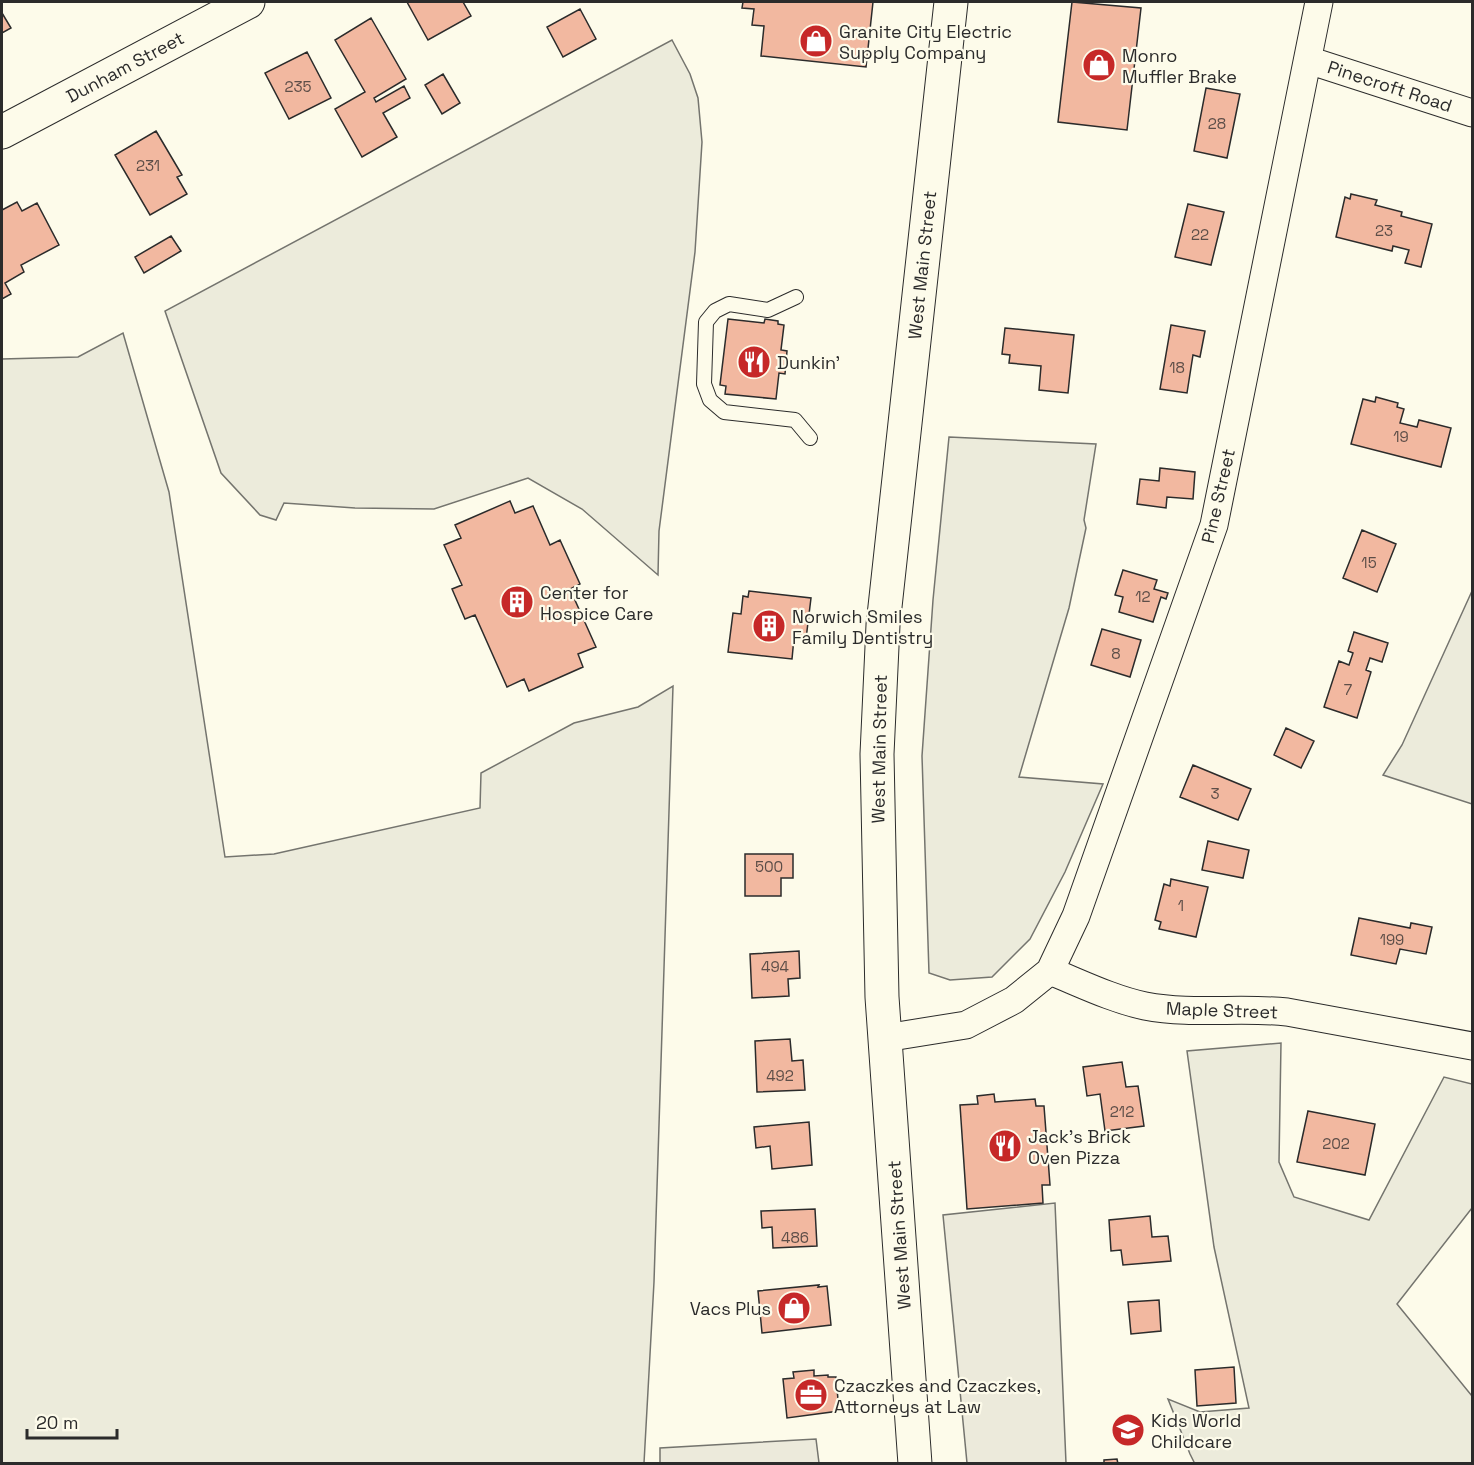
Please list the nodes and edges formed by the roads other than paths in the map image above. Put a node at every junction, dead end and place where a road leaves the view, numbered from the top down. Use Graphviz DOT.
graph roads {
  1 [pos="248,2"];
  2 [pos="951,2"];
  3 [pos="1319,2"];
  4 [pos="1308,60"];
  5 [pos="1473,113"];
  6 [pos="2,132"];
  7 [pos="796,297"];
  8 [pos="810,438"];
  9 [pos="1050,971"];
  10 [pos="885,1038"];
  11 [pos="1473,1047"];
  12 [pos="915,1464"];
  1 -- 6 [label="main road, Dunham Street"];
  2 -- 10 [label="main road, West Main Street"];
  3 -- 4 [label="street, Pine Street"];
  4 -- 5 [label="street, Pinecroft Road"];
  4 -- 9 [label="street, Pine Street"];
  7 -- 8 [label="lane"];
  9 -- 10 [label="street"];
  9 -- 11 [label="street, Maple Street"];
  10 -- 12 [label="main road, West Main Street"];
}
